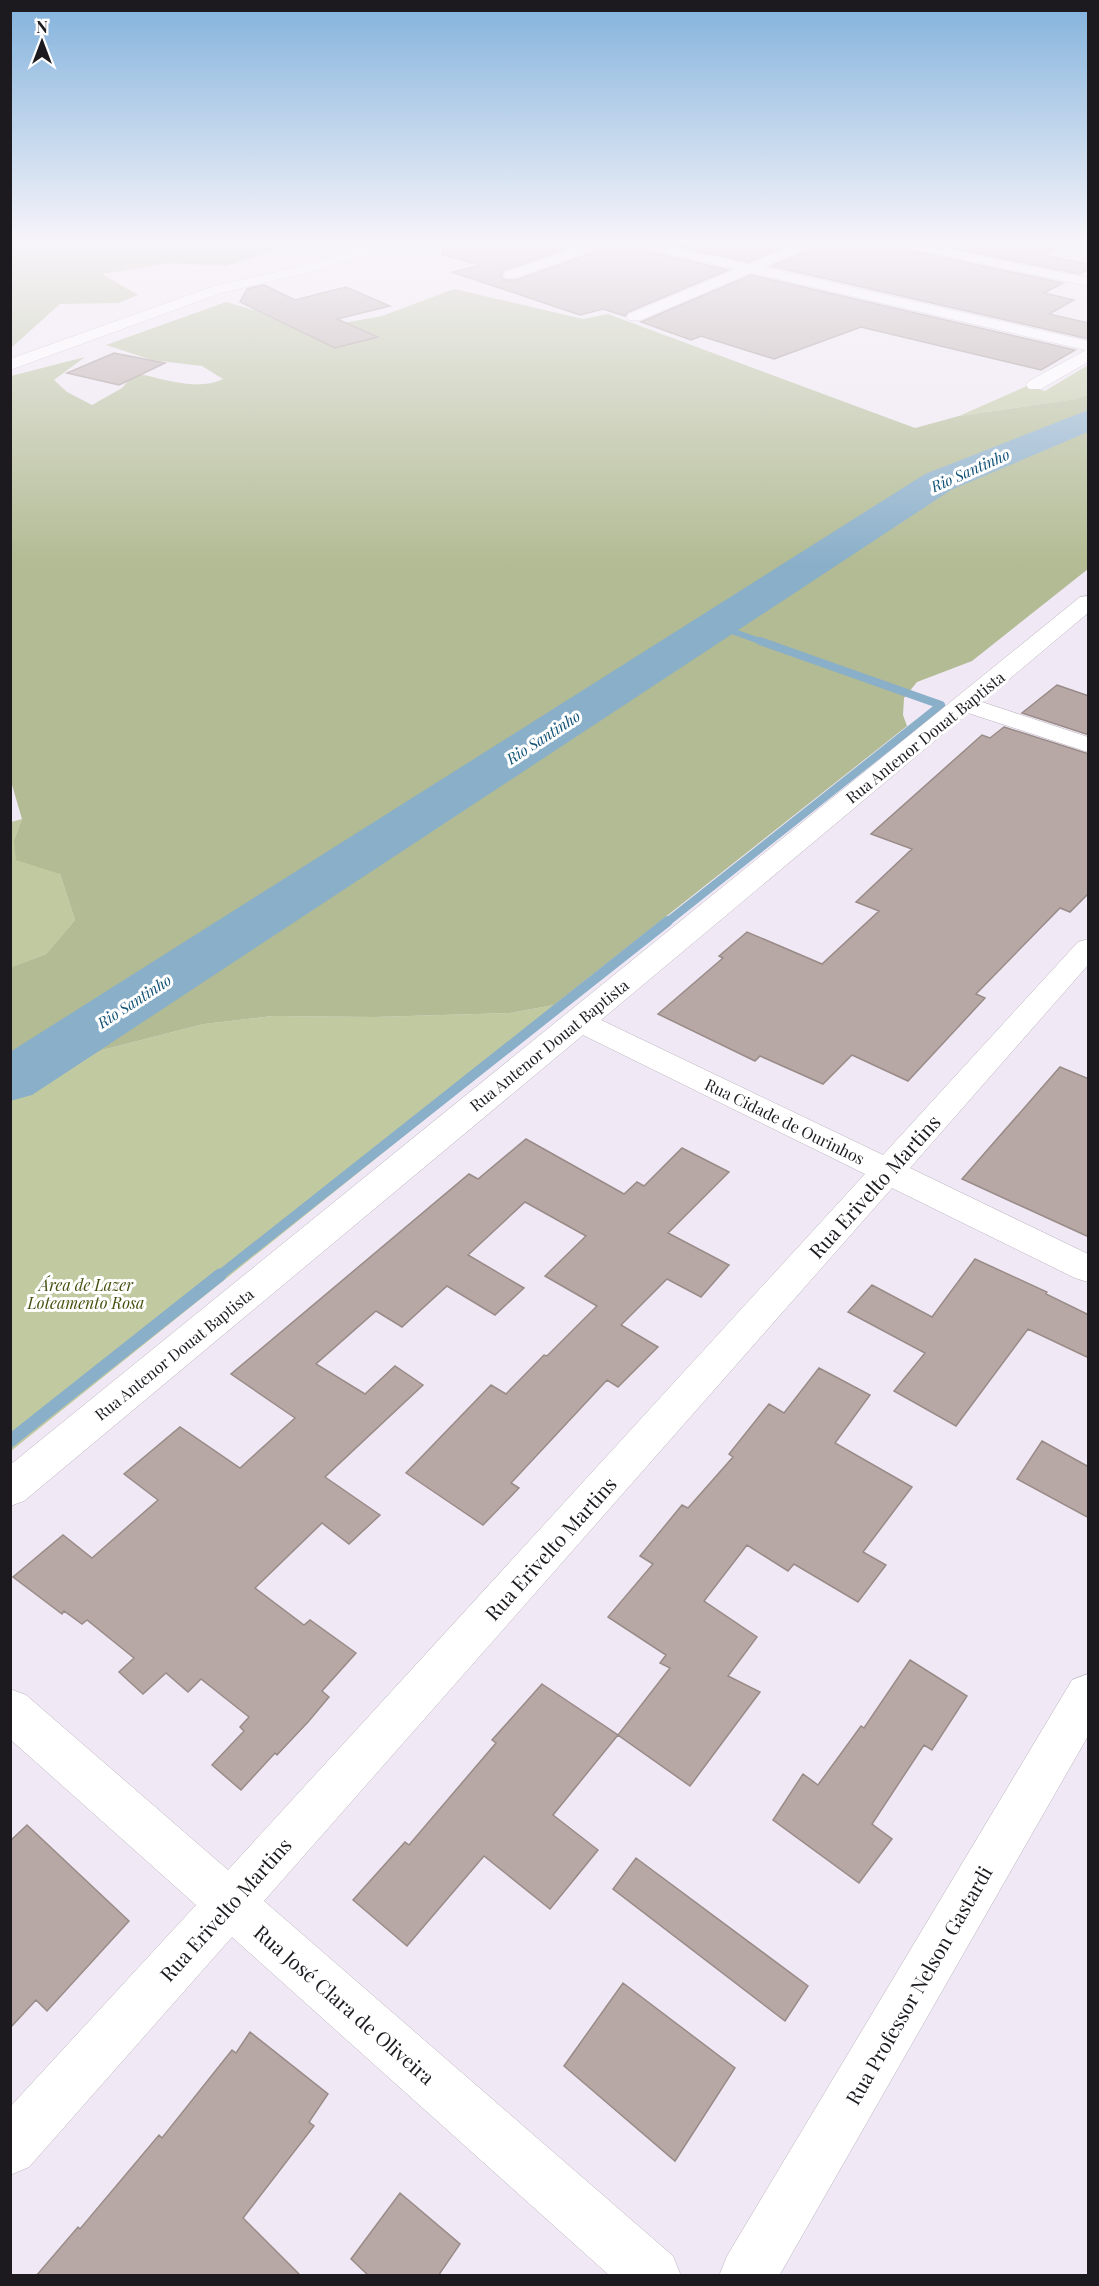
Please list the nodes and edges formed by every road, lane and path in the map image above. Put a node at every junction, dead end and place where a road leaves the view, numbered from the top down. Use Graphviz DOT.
graph roads {
  1 [pos="47,352"];
  2 [pos="1089,355"];
  3 [pos="10,365"];
  4 [pos="1035,386"];
  5 [pos="1089,602"];
  6 [pos="965,704"];
  7 [pos="1089,745"];
  8 [pos="1089,948"];
  9 [pos="579,1021"];
  10 [pos="888,1171"];
  11 [pos="1089,1269"];
  12 [pos="10,1489"];
  13 [pos="1089,1695"];
  14 [pos="10,1710"];
  15 [pos="230,1903"];
  16 [pos="10,2148"];
  17 [pos="653,2276"];
  18 [pos="747,2276"];
  1 -- 3 [label="street"];
  2 -- 4 [label="street"];
  5 -- 6 [label="street, Rua Antenor Douat Baptista"];
  6 -- 7 [label="street"];
  6 -- 9 [label="street, Rua Antenor Douat Baptista"];
  8 -- 10 [label="street, Rua Erivelto Martins"];
  9 -- 10 [label="street, Rua Cidade de Ourinhos"];
  9 -- 12 [label="street, Rua Antenor Douat Baptista"];
  10 -- 11 [label="street, Rua Cidade de Ourinhos"];
  10 -- 15 [label="street, Rua Erivelto Martins"];
  13 -- 18 [label="street, Rua Professor Nelson Gastardi"];
  14 -- 15 [label="street, Rua José Clara de Oliveira"];
  15 -- 16 [label="street, Rua Erivelto Martins"];
  15 -- 17 [label="street, Rua José Clara de Oliveira"];
}
